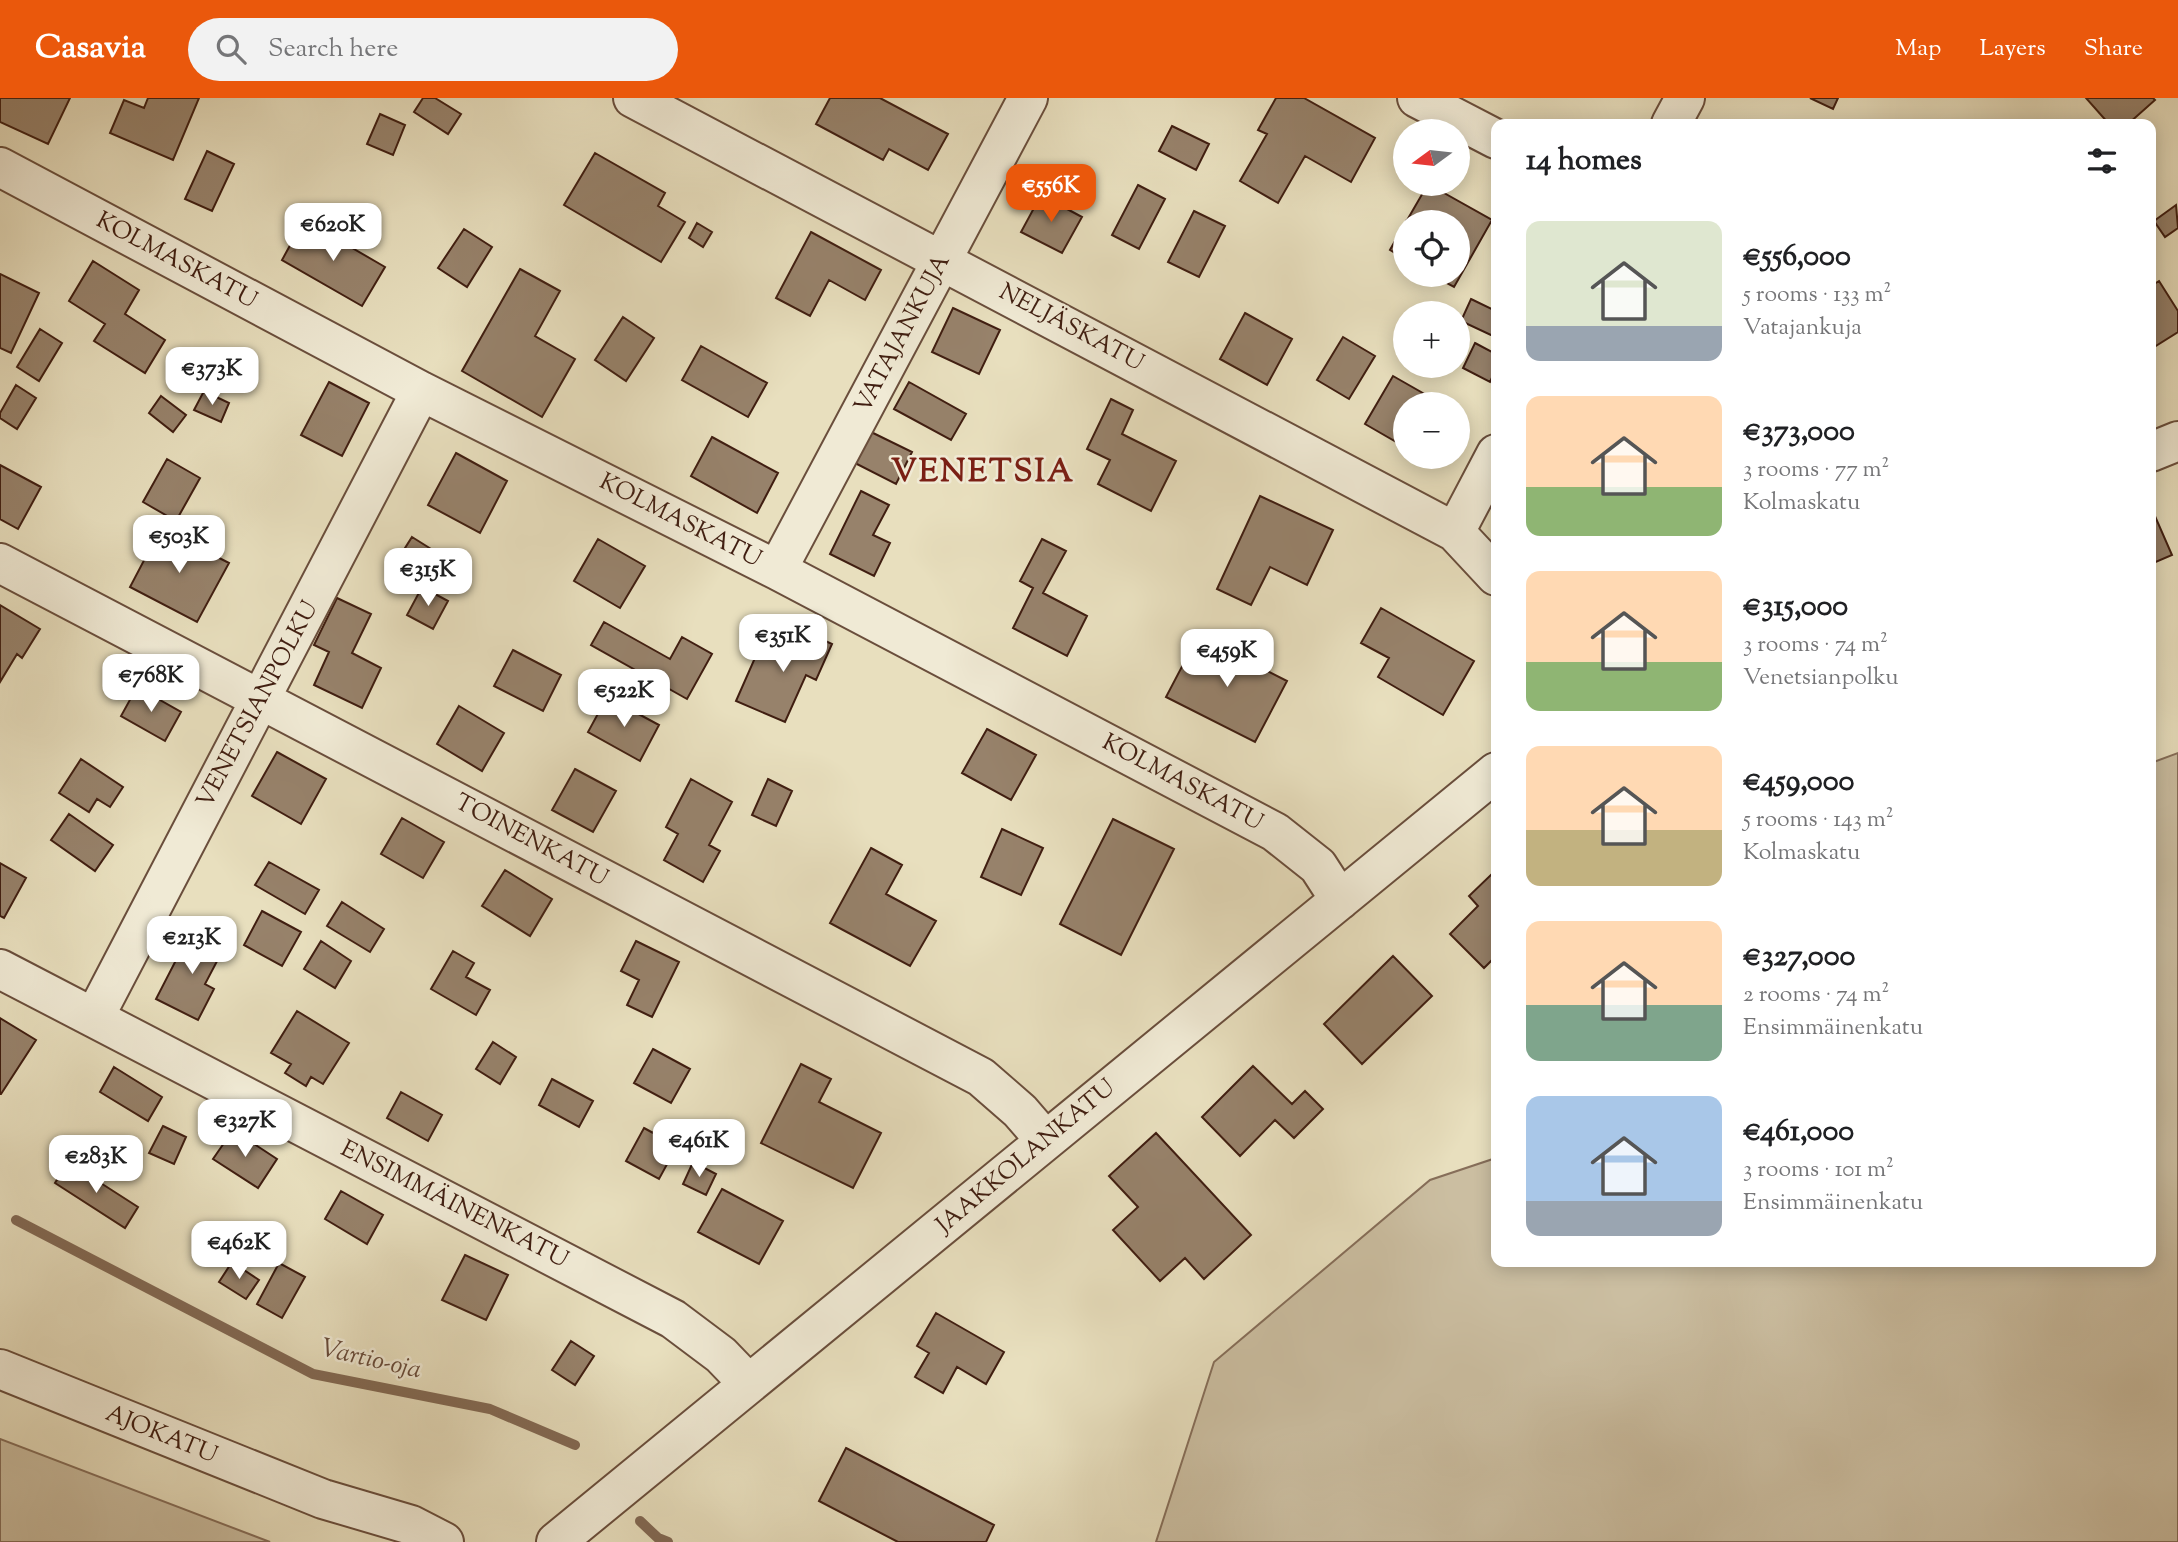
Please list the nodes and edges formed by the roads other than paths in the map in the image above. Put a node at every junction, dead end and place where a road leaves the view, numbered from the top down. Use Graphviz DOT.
graph roads {
  1 [pos="633,98"];
  2 [pos="1028,98"];
  3 [pos="1417,98"];
  4 [pos="1685,98"];
  5 [pos="1674,119"];
  6 [pos="1491,136"];
  7 [pos="0,167"];
  8 [pos="942,260"];
  9 [pos="421,391"];
  10 [pos="2178,441"];
  11 [pos="2156,450"];
  12 [pos="1491,464"];
  13 [pos="1455,532"];
  14 [pos="0,563"];
  15 [pos="777,570"];
  16 [pos="1491,571"];
  17 [pos="261,699"];
  18 [pos="1491,776"];
  19 [pos="1340,900"];
  20 [pos="0,969"];
  21 [pos="94,1018"];
  22 [pos="1045,1140"];
  23 [pos="0,1369"];
  24 [pos="747,1382"];
  25 [pos="323,1499"];
  26 [pos="392,1542"];
  27 [pos="444,1542"];
  28 [pos="556,1542"];
  1 -- 8 [label="street, NELJÄSKATU"];
  2 -- 8 [label="street, VATAJANKUJA"];
  3 -- 6 [label="street"];
  4 -- 5 [label="street"];
  7 -- 9 [label="street, KOLMASKATU"];
  8 -- 13 [label="street, NELJÄSKATU"];
  8 -- 15 [label="street, VATAJANKUJA"];
  9 -- 15 [label="street, KOLMASKATU"];
  9 -- 17 [label="street, VENETSIANPOLKU"];
  10 -- 11 [label="street"];
  12 -- 13 [label="street"];
  13 -- 16 [label="street, NELJÄSKATU"];
  14 -- 17 [label="street, TOINENKATU"];
  15 -- 19 [label="street, KOLMASKATU"];
  17 -- 21 [label="street, VENETSIANPOLKU"];
  17 -- 22 [label="street, TOINENKATU"];
  18 -- 19 [label="street, JAAKKOLANKATU"];
  19 -- 22 [label="street, JAAKKOLANKATU"];
  20 -- 21 [label="street, ENSIMMÄINENKATU"];
  21 -- 24 [label="street, ENSIMMÄINENKATU"];
  22 -- 24 [label="street, JAAKKOLANKATU"];
  23 -- 25 [label="street, AJOKATU"];
  24 -- 28 [label="street, JAAKKOLANKATU"];
  25 -- 26 [label="street, AJOKATU"];
  25 -- 27 [label="street, AJOKATU"];
}
